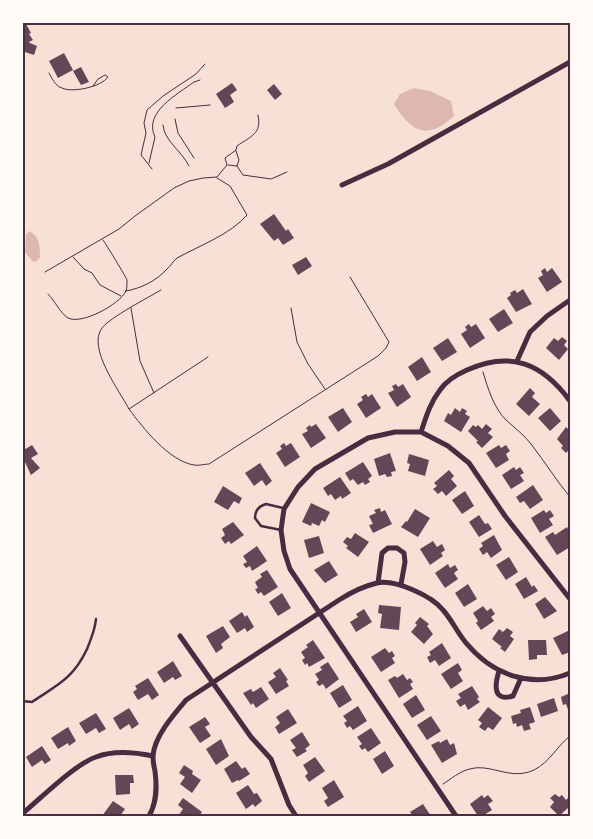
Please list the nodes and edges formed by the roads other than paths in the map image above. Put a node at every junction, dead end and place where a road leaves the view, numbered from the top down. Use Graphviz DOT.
graph roads {
  1 [pos="570,62"];
  2 [pos="342,185"];
  3 [pos="570,300"];
  4 [pos="518,361"];
  5 [pos="570,401"];
  6 [pos="421,432"];
  7 [pos="284,509"];
  8 [pos="281,530"];
  9 [pos="378,582"];
  10 [pos="402,584"];
  11 [pos="570,599"];
  12 [pos="319,613"];
  13 [pos="96,619"];
  14 [pos="180,636"];
  15 [pos="499,671"];
  16 [pos="570,673"];
  17 [pos="520,678"];
  18 [pos="212,683"];
  19 [pos="22,700"];
  20 [pos="153,756"];
  21 [pos="22,814"];
  22 [pos="150,816"];
  23 [pos="296,816"];
  24 [pos="456,816"];
  1 -- 2 [label="street"];
  3 -- 4 [label="street"];
  4 -- 5 [label="street"];
  4 -- 6 [label="street"];
  6 -- 7 [label="street"];
  6 -- 11 [label="street"];
  7 -- 8 [label="street"];
  7 -- 8 [label="lane"];
  8 -- 12 [label="street"];
  9 -- 10 [label="street"];
  9 -- 10 [label="street"];
  9 -- 12 [label="street"];
  10 -- 15 [label="street"];
  12 -- 18 [label="street"];
  12 -- 24 [label="street"];
  13 -- 19 [label="lane"];
  14 -- 18 [label="street"];
  15 -- 17 [label="street"];
  15 -- 17 [label="street"];
  16 -- 17 [label="street"];
  18 -- 20 [label="street"];
  18 -- 23 [label="street"];
  20 -- 21 [label="street"];
  20 -- 22 [label="street"];
}
